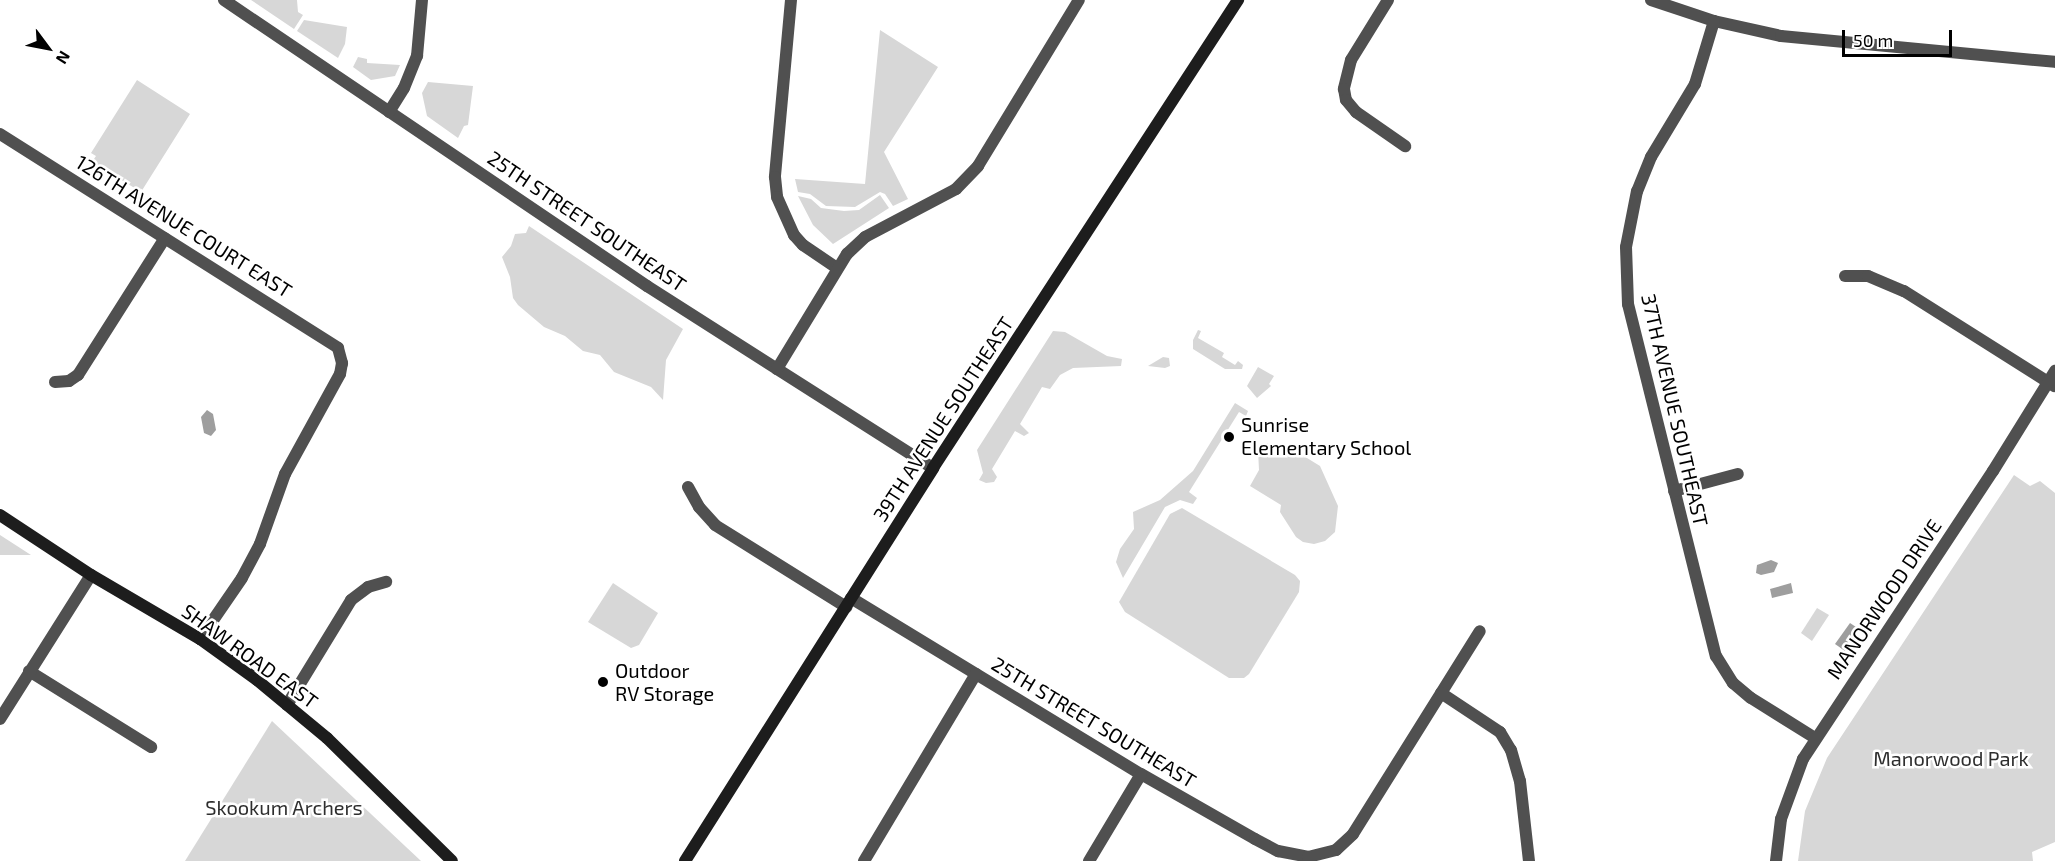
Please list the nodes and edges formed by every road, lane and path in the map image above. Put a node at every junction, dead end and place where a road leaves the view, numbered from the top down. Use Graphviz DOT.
graph roads {
  1 [pos="224,0"];
  2 [pos="422,0"];
  3 [pos="791,0"];
  4 [pos="1079,0"];
  5 [pos="1238,0"];
  6 [pos="1388,0"];
  7 [pos="1651,0"];
  8 [pos="1714,21"];
  9 [pos="2055,62"];
  10 [pos="389,112"];
  11 [pos="0,134"];
  12 [pos="1405,146"];
  13 [pos="165,238"];
  14 [pos="837,268"];
  15 [pos="1845,276"];
  16 [pos="777,369"];
  17 [pos="2055,371"];
  18 [pos="55,382"];
  19 [pos="2052,385"];
  20 [pos="933,468"];
  21 [pos="1738,474"];
  22 [pos="688,487"];
  23 [pos="1674,491"];
  24 [pos="0,515"];
  25 [pos="91,575"];
  26 [pos="386,582"];
  27 [pos="848,603"];
  28 [pos="1480,630"];
  29 [pos="200,639"];
  30 [pos="29,671"];
  31 [pos="976,674"];
  32 [pos="1441,693"];
  33 [pos="287,705"];
  34 [pos="0,719"];
  35 [pos="1815,738"];
  36 [pos="151,747"];
  37 [pos="1141,774"];
  38 [pos="452,861"];
  39 [pos="685,861"];
  40 [pos="864,861"];
  41 [pos="1089,861"];
  42 [pos="1529,861"];
  43 [pos="1776,861"];
  1 -- 10 [label="street, 25TH STREET SOUTHEAST"];
  2 -- 10 [label="street"];
  3 -- 14 [label="street"];
  4 -- 14 [label="street"];
  5 -- 20 [label="main road, 39TH AVENUE SOUTHEAST"];
  6 -- 12 [label="street"];
  7 -- 8 [label="street"];
  8 -- 9 [label="street"];
  8 -- 23 [label="street, 37TH AVENUE SOUTHEAST"];
  10 -- 16 [label="street, 25TH STREET SOUTHEAST"];
  11 -- 13 [label="street, 126TH AVENUE COURT EAST"];
  13 -- 18 [label="street"];
  13 -- 29 [label="street, 126TH AVENUE COURT EAST"];
  14 -- 16 [label="street"];
  15 -- 19 [label="street"];
  16 -- 20 [label="street, 25TH STREET SOUTHEAST"];
  17 -- 19 [label="street, MANORWOOD DRIVE"];
  19 -- 35 [label="street, MANORWOOD DRIVE"];
  20 -- 27 [label="main road, 39TH AVENUE SOUTHEAST"];
  21 -- 23 [label="street"];
  22 -- 27 [label="street"];
  23 -- 35 [label="street, 37TH AVENUE SOUTHEAST"];
  24 -- 25 [label="main road, SHAW ROAD EAST"];
  25 -- 29 [label="main road, SHAW ROAD EAST"];
  25 -- 30 [label="street"];
  26 -- 33 [label="street"];
  27 -- 31 [label="street, 25TH STREET SOUTHEAST"];
  27 -- 39 [label="main road, 39TH AVENUE SOUTHEAST"];
  28 -- 32 [label="street"];
  29 -- 33 [label="main road, SHAW ROAD EAST"];
  30 -- 34 [label="street"];
  30 -- 36 [label="street"];
  31 -- 37 [label="street, 25TH STREET SOUTHEAST"];
  31 -- 40 [label="street"];
  32 -- 37 [label="street, 25TH STREET SOUTHEAST"];
  32 -- 42 [label="street"];
  33 -- 38 [label="main road, SHAW ROAD EAST"];
  35 -- 43 [label="street, MANORWOOD DRIVE"];
  37 -- 41 [label="street"];
}
